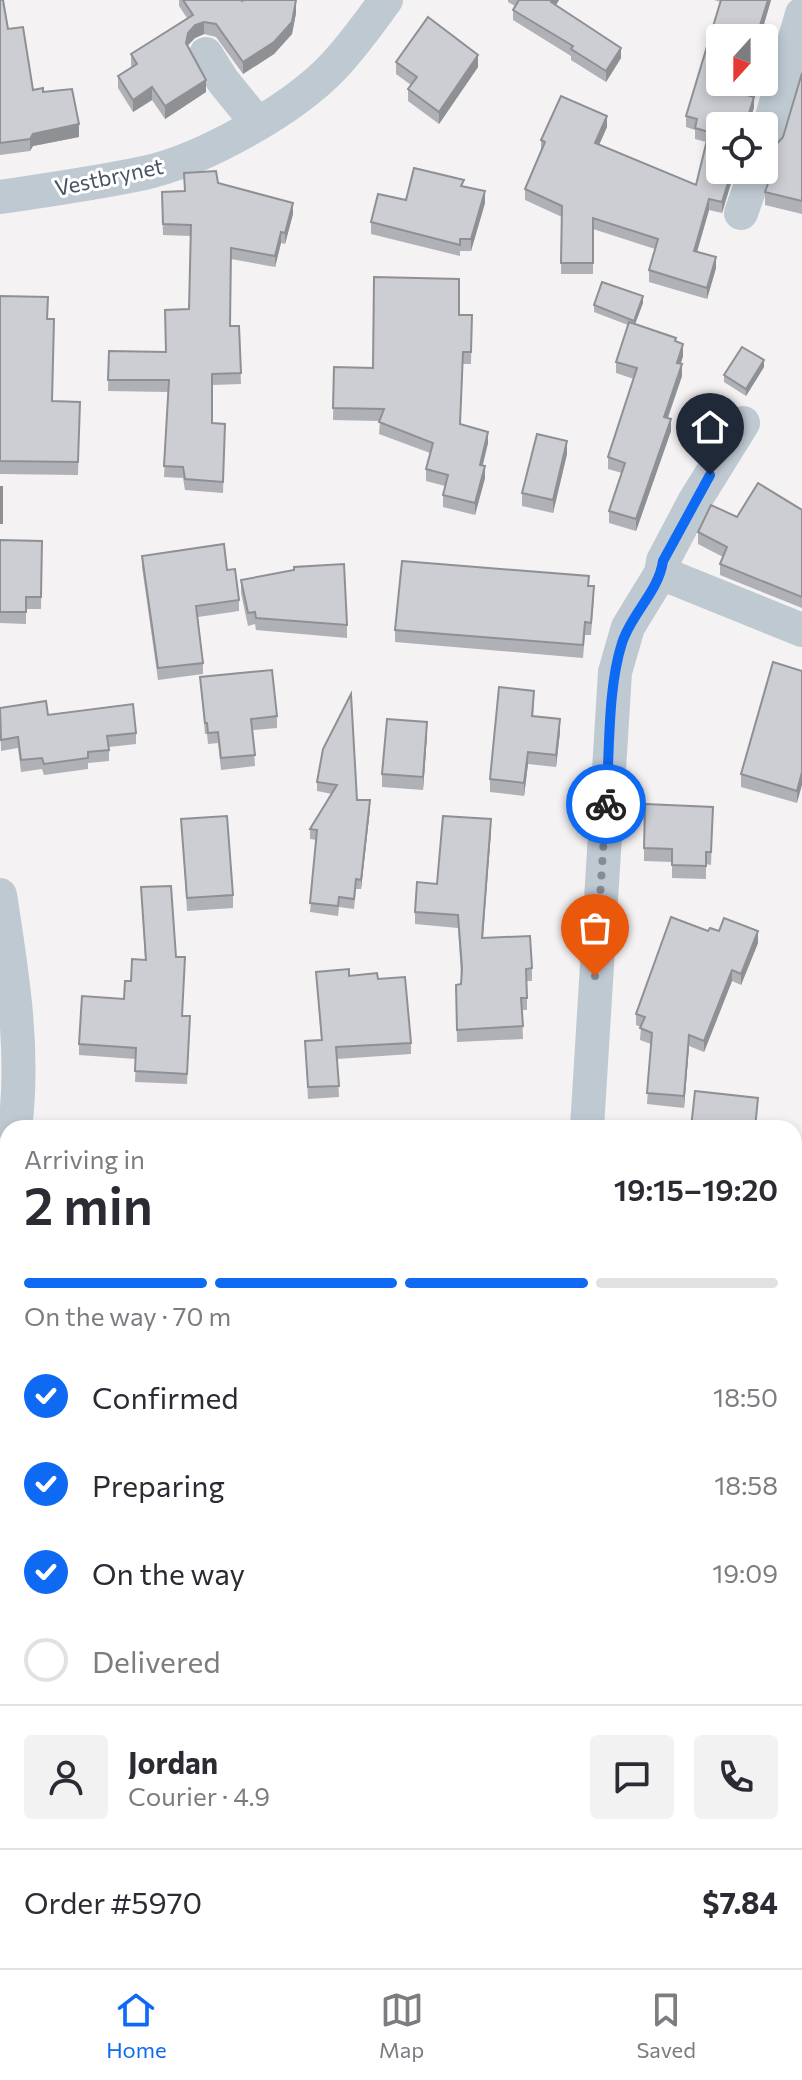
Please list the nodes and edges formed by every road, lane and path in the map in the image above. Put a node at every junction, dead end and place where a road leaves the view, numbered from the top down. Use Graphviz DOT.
graph roads {
  1 [pos="386,0"];
  2 [pos="802,14"];
  3 [pos="206,54"];
  4 [pos="773,112"];
  5 [pos="257,123"];
  6 [pos="751,184"];
  7 [pos="0,197"];
  8 [pos="741,213"];
  9 [pos="743,423"];
  10 [pos="661,573"];
  11 [pos="802,630"];
  12 [pos="0,895"];
  13 [pos="7,977"];
  14 [pos="16,1120"];
  15 [pos="587,1120"];
  1 -- 5 [label="street, Vestbrynet"];
  2 -- 4 [label="street"];
  3 -- 5 [label="street"];
  5 -- 7 [label="street, Vestbrynet"];
  6 -- 8 [label="street"];
  9 -- 10 [label="street"];
  10 -- 11 [label="street"];
  10 -- 15 [label="street"];
  12 -- 13 [label="street"];
  13 -- 14 [label="street"];
}
